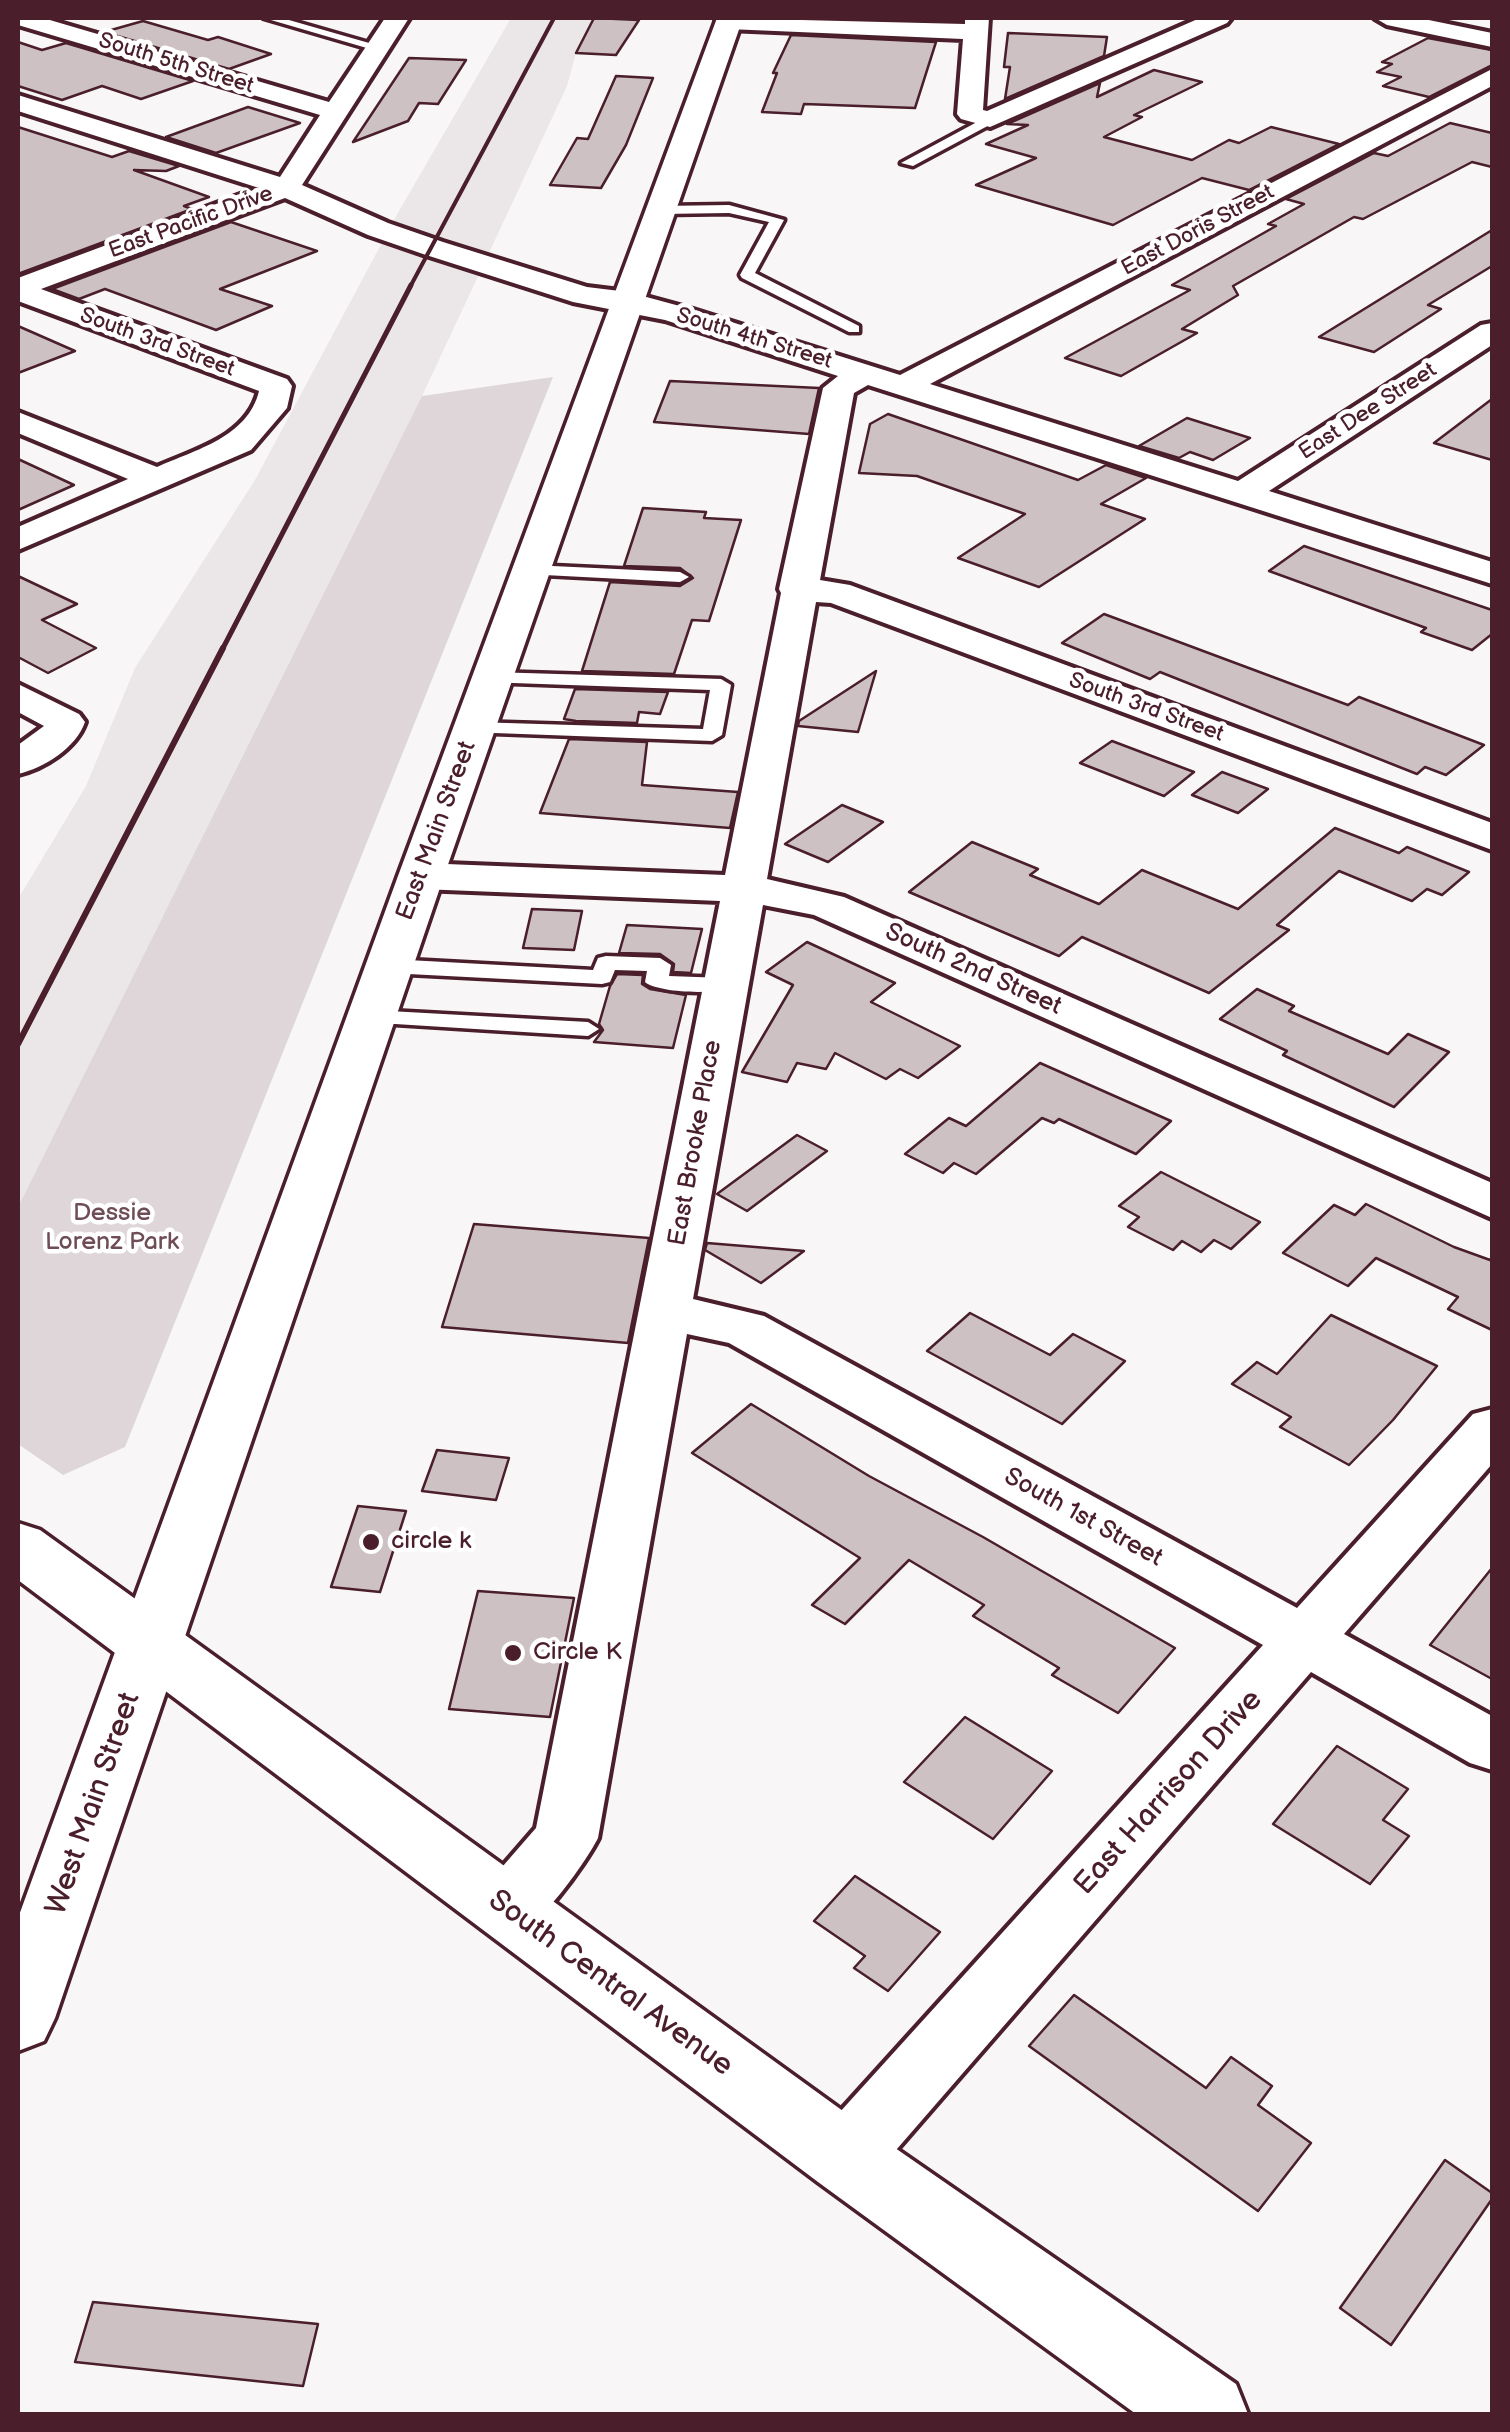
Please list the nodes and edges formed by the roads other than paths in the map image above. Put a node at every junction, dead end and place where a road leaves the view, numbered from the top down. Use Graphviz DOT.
graph roads {
  1 [pos="19,18"];
  2 [pos="270,18"];
  3 [pos="397,18"];
  4 [pos="1219,18"];
  5 [pos="1387,18"];
  6 [pos="729,20"];
  7 [pos="976,25"];
  8 [pos="1492,40"];
  9 [pos="377,47"];
  10 [pos="1492,76"];
  11 [pos="18,103"];
  12 [pos="333,111"];
  13 [pos="990,119"];
  14 [pos="908,164"];
  15 [pos="286,188"];
  16 [pos="661,210"];
  17 [pos="18,290"];
  18 [pos="628,301"];
  19 [pos="854,329"];
  20 [pos="1492,332"];
  21 [pos="866,374"];
  22 [pos="903,386"];
  23 [pos="18,422"];
  24 [pos="157,479"];
  25 [pos="1244,493"];
  26 [pos="18,540"];
  27 [pos="531,570"];
  28 [pos="1492,573"];
  29 [pos="680,577"];
  30 [pos="798,589"];
  31 [pos="492,678"];
  32 [pos="18,696"];
  33 [pos="474,728"];
  34 [pos="18,762"];
  35 [pos="1492,836"];
  36 [pos="420,876"];
  37 [pos="742,890"];
  38 [pos="724,984"];
  39 [pos="380,991"];
  40 [pos="588,1029"];
  41 [pos="1492,1202"];
  42 [pos="666,1310"];
  43 [pos="1492,1428"];
  44 [pos="18,1547"];
  45 [pos="1304,1642"];
  46 [pos="148,1646"];
  47 [pos="1492,1745"];
  48 [pos="506,1909"];
  49 [pos="18,2018"];
  50 [pos="846,2157"];
  51 [pos="1206,2414"];
  1 -- 12 [label="street, South 5th Street"];
  2 -- 9 [label="lane"];
  3 -- 9 [label="street, East Pacific Drive"];
  4 -- 13 [label="street"];
  5 -- 8 [label="street"];
  6 -- 7 [label="street"];
  6 -- 16 [label="main road, East Main Street"];
  7 -- 13 [label="street"];
  9 -- 12 [label="street, East Pacific Drive"];
  10 -- 22 [label="street, East Doris Street"];
  11 -- 15 [label="street, South 4th Street"];
  12 -- 15 [label="street, East Pacific Drive"];
  13 -- 14 [label="lane"];
  15 -- 17 [label="street, East Pacific Drive"];
  15 -- 18 [label="street, South 4th Street"];
  16 -- 18 [label="main road, East Main Street"];
  16 -- 19 [label="lane"];
  17 -- 24 [label="street, South 3rd Street"];
  18 -- 21 [label="street, South 4th Street"];
  18 -- 27 [label="main road, East Main Street"];
  20 -- 25 [label="street, East Dee Street"];
  21 -- 22 [label="street, South 4th Street"];
  21 -- 30 [label="street, East Brooke Place"];
  22 -- 25 [label="street, South 4th Street"];
  23 -- 24 [label="street"];
  24 -- 26 [label="street"];
  25 -- 28 [label="street, South 4th Street"];
  27 -- 29 [label="lane"];
  27 -- 31 [label="main road, East Main Street"];
  30 -- 35 [label="street, South 3rd Street"];
  30 -- 37 [label="street, East Brooke Place"];
  31 -- 33 [label="main road, East Main Street"];
  31 -- 33 [label="lane"];
  32 -- 34 [label="street"];
  33 -- 36 [label="main road, East Main Street"];
  36 -- 37 [label="street, South 2nd Street"];
  36 -- 39 [label="main road, East Main Street"];
  37 -- 38 [label="street, East Brooke Place"];
  37 -- 41 [label="street, South 2nd Street"];
  38 -- 39 [label="lane"];
  38 -- 42 [label="street, East Brooke Place"];
  39 -- 40 [label="lane"];
  39 -- 46 [label="main road, East Main Street"];
  42 -- 45 [label="street, South 1st Street"];
  42 -- 48 [label="street, East Brooke Place"];
  43 -- 45 [label="street, East Harrison Drive"];
  44 -- 46 [label="main road, South Central Avenue"];
  45 -- 47 [label="street, South 1st Street"];
  45 -- 50 [label="street, East Harrison Drive"];
  46 -- 48 [label="main road, South Central Avenue"];
  46 -- 49 [label="main road, West Main Street"];
  48 -- 50 [label="main road, South Central Avenue"];
  50 -- 51 [label="main road, South Central Avenue"];
}
